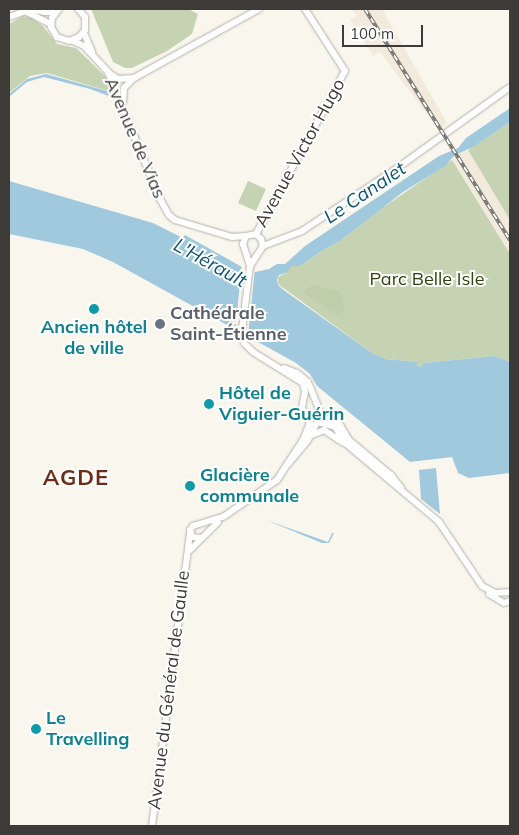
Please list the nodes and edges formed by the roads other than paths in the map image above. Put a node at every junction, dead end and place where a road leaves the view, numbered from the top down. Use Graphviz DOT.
graph roads {
  1 [pos="78,9"];
  2 [pos="259,9"];
  3 [pos="306,9"];
  4 [pos="24,10"];
  5 [pos="57,10"];
  6 [pos="9,18"];
  7 [pos="51,24"];
  8 [pos="84,33"];
  9 [pos="73,40"];
  10 [pos="94,55"];
  11 [pos="108,72"];
  12 [pos="134,78"];
  13 [pos="510,87"];
  14 [pos="123,106"];
  15 [pos="246,236"];
  16 [pos="259,236"];
  17 [pos="236,238"];
  18 [pos="275,241"];
  19 [pos="243,244"];
  20 [pos="262,246"];
  21 [pos="246,251"];
  22 [pos="257,253"];
  23 [pos="250,266"];
  24 [pos="280,367"];
  25 [pos="304,401"];
  26 [pos="316,402"];
  27 [pos="319,420"];
  28 [pos="310,423"];
  29 [pos="311,435"];
  30 [pos="345,444"];
  31 [pos="284,469"];
  32 [pos="403,493"];
  33 [pos="223,517"];
  34 [pos="198,524"];
  35 [pos="190,534"];
  36 [pos="203,536"];
  37 [pos="187,554"];
  38 [pos="473,574"];
  39 [pos="508,594"];
  40 [pos="502,601"];
  41 [pos="510,601"];
  42 [pos="152,826"];
  1 -- 8 [label="main road, Avenue de Vias"];
  2 -- 12 [label="main road"];
  3 -- 16 [label="main road, Avenue Victor Hugo"];
  4 -- 5 [label="main road"];
  4 -- 6 [label="main road"];
  4 -- 7 [label="main road"];
  5 -- 7 [label="main road"];
  7 -- 9 [label="main road, Avenue de Vias"];
  8 -- 9 [label="main road"];
  8 -- 10 [label="main road, Avenue de Vias"];
  9 -- 10 [label="main road, Avenue de Vias"];
  10 -- 11 [label="main road, Avenue de Vias"];
  11 -- 12 [label="main road"];
  11 -- 14 [label="main road, Avenue de Vias"];
  12 -- 14 [label="main road"];
  13 -- 18 [label="main road"];
  14 -- 17 [label="main road, Avenue de Vias"];
  15 -- 16 [label="main road"];
  15 -- 17 [label="main road"];
  15 -- 19 [label="main road"];
  16 -- 18 [label="main road"];
  16 -- 20 [label="main road"];
  17 -- 19 [label="main road"];
  18 -- 20 [label="main road"];
  19 -- 21 [label="main road"];
  20 -- 22 [label="main road"];
  21 -- 22 [label="main road"];
  21 -- 23 [label="main road"];
  22 -- 23 [label="main road"];
  23 -- 24 [label="main road"];
  24 -- 25 [label="main road"];
  24 -- 26 [label="main road"];
  25 -- 26 [label="main road"];
  25 -- 28 [label="main road"];
  26 -- 27 [label="main road"];
  27 -- 28 [label="main road"];
  27 -- 29 [label="main road"];
  27 -- 30 [label="main road"];
  27 -- 32 [label="main road"];
  28 -- 31 [label="main road"];
  29 -- 30 [label="main road"];
  29 -- 31 [label="main road"];
  30 -- 32 [label="main road"];
  31 -- 33 [label="main road"];
  32 -- 38 [label="main road"];
  33 -- 34 [label="main road"];
  33 -- 36 [label="main road, Avenue du Général de Gaulle"];
  34 -- 35 [label="main road"];
  34 -- 36 [label="main road"];
  35 -- 36 [label="main road"];
  35 -- 37 [label="main road, Avenue du Général de Gaulle"];
  36 -- 37 [label="main road, Avenue du Général de Gaulle"];
  37 -- 42 [label="main road, Avenue du Général de Gaulle"];
  38 -- 39 [label="main road"];
  38 -- 40 [label="main road"];
  39 -- 40 [label="main road"];
  40 -- 41 [label="main road"];
}
